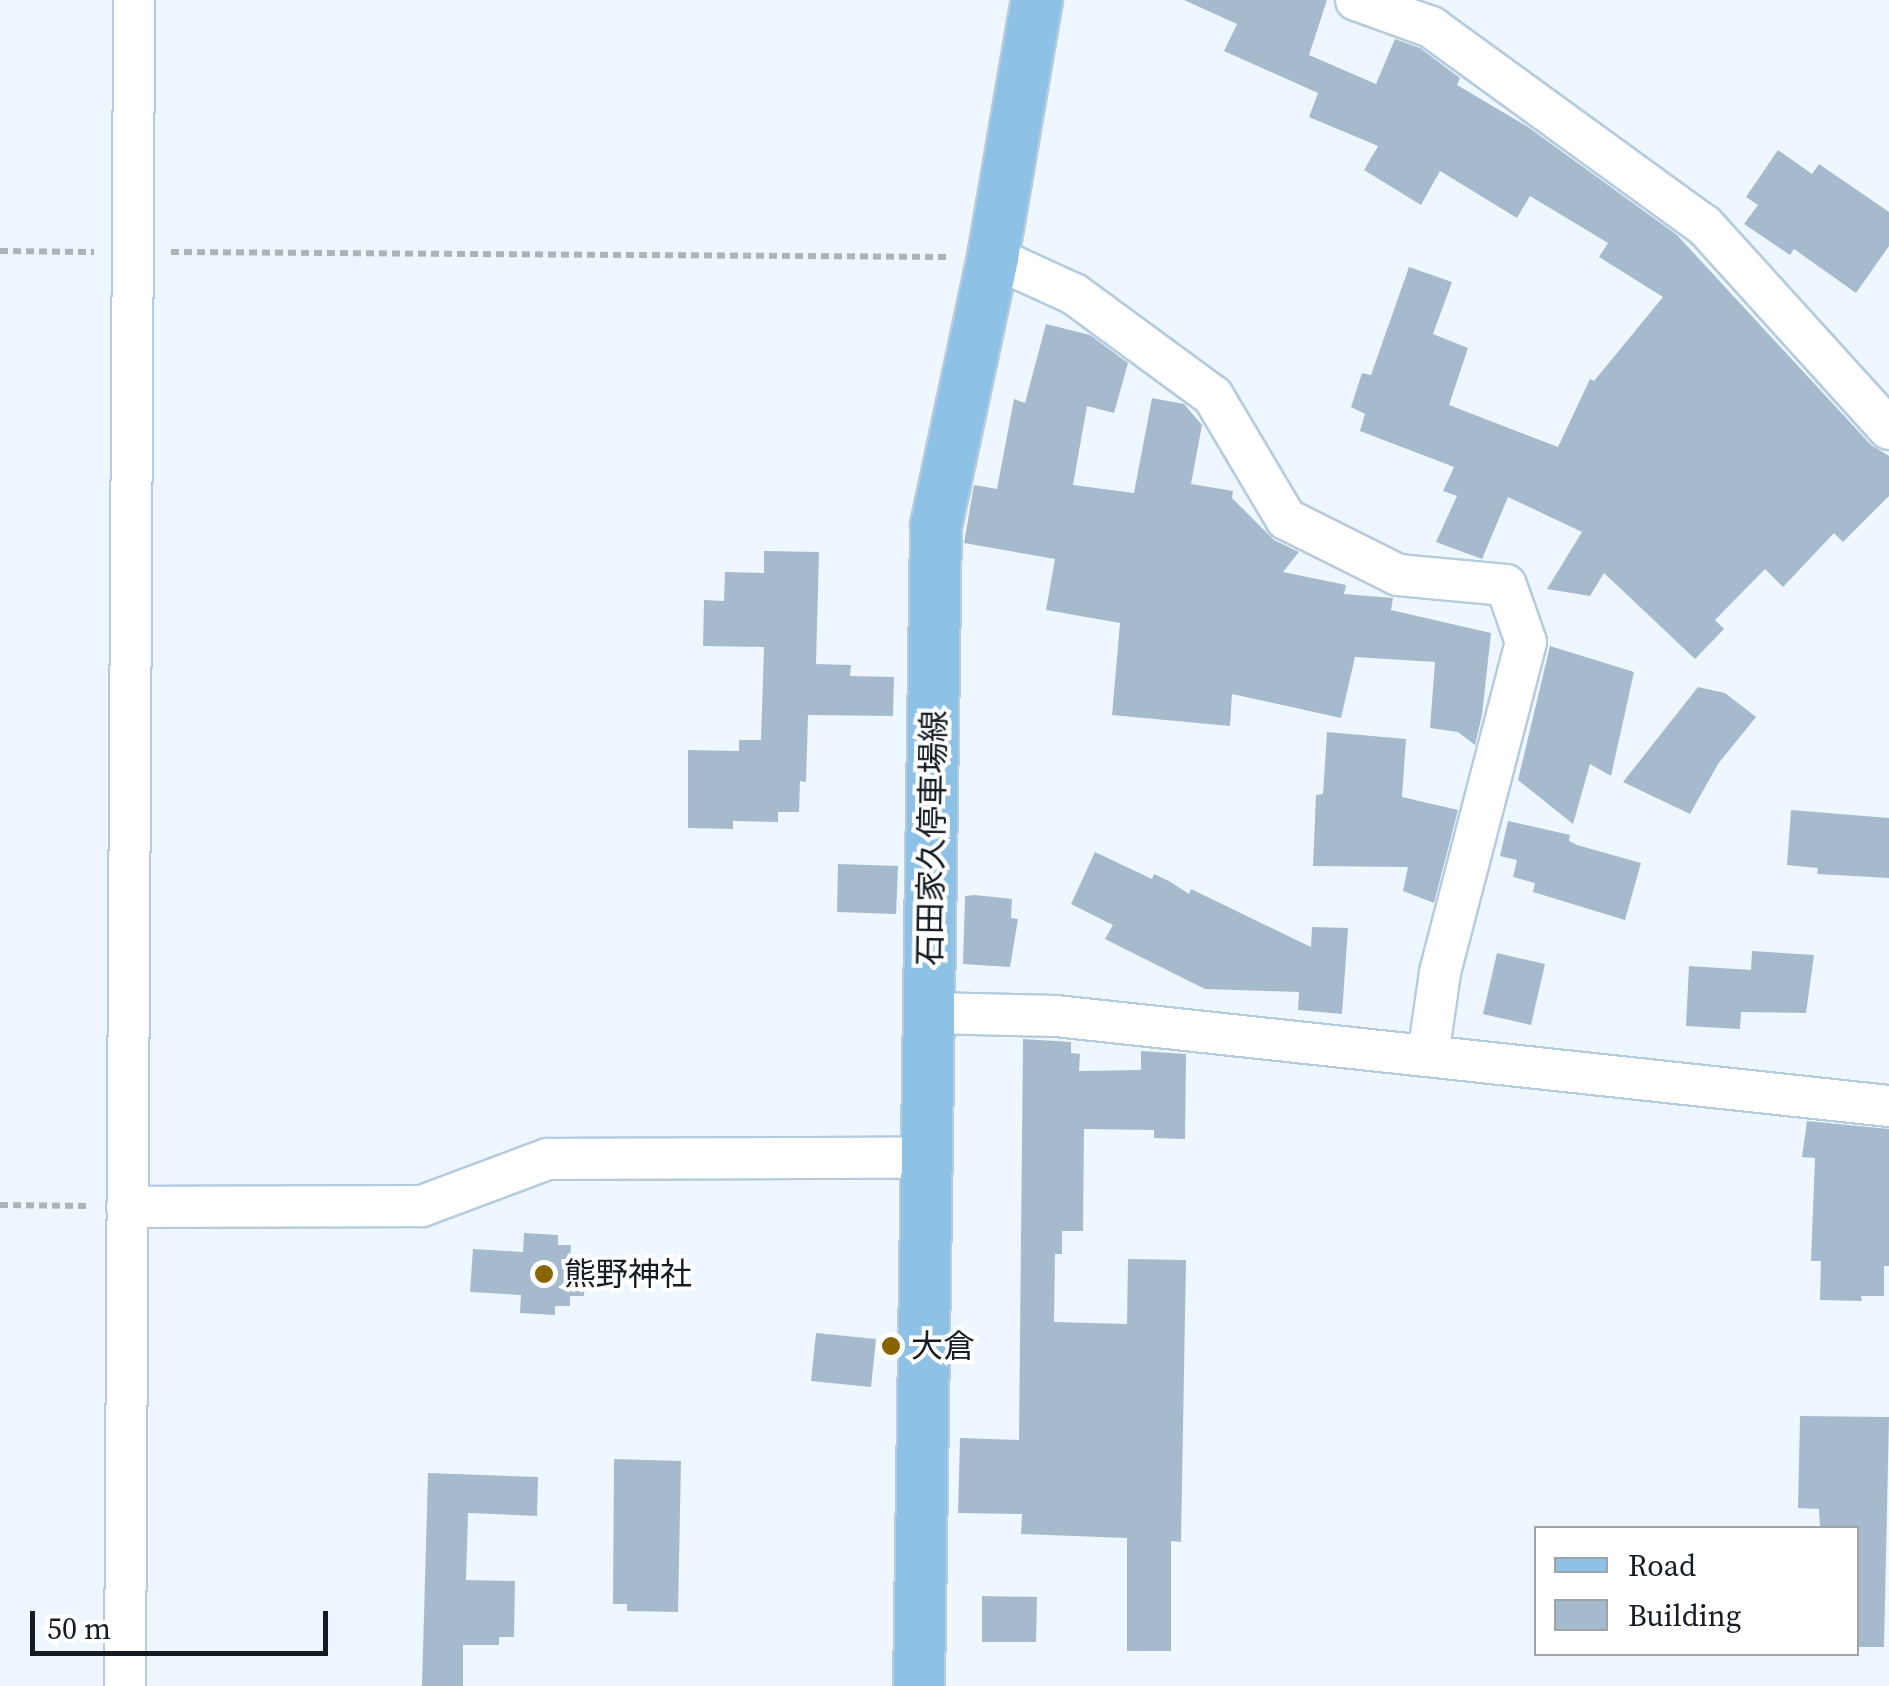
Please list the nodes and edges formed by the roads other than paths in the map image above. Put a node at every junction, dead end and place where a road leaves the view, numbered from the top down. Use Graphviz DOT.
graph roads {
  1 [pos="134,0"];
  2 [pos="1037,0"];
  3 [pos="1356,0"];
  4 [pos="992,257"];
  5 [pos="1889,428"];
  6 [pos="930,1013"];
  7 [pos="1428,1056"];
  8 [pos="1889,1106"];
  9 [pos="928,1158"];
  10 [pos="127,1207"];
  11 [pos="124,1686"];
  12 [pos="918,1686"];
  1 -- 10 [label="street"];
  2 -- 4 [label="main road, 石田家久停車場線"];
  3 -- 5 [label="street"];
  4 -- 6 [label="main road, 石田家久停車場線"];
  4 -- 7 [label="street"];
  6 -- 7 [label="street"];
  6 -- 9 [label="main road, 石田家久停車場線"];
  7 -- 8 [label="street"];
  9 -- 10 [label="street"];
  9 -- 12 [label="main road, 石田家久停車場線"];
  10 -- 11 [label="street"];
}
